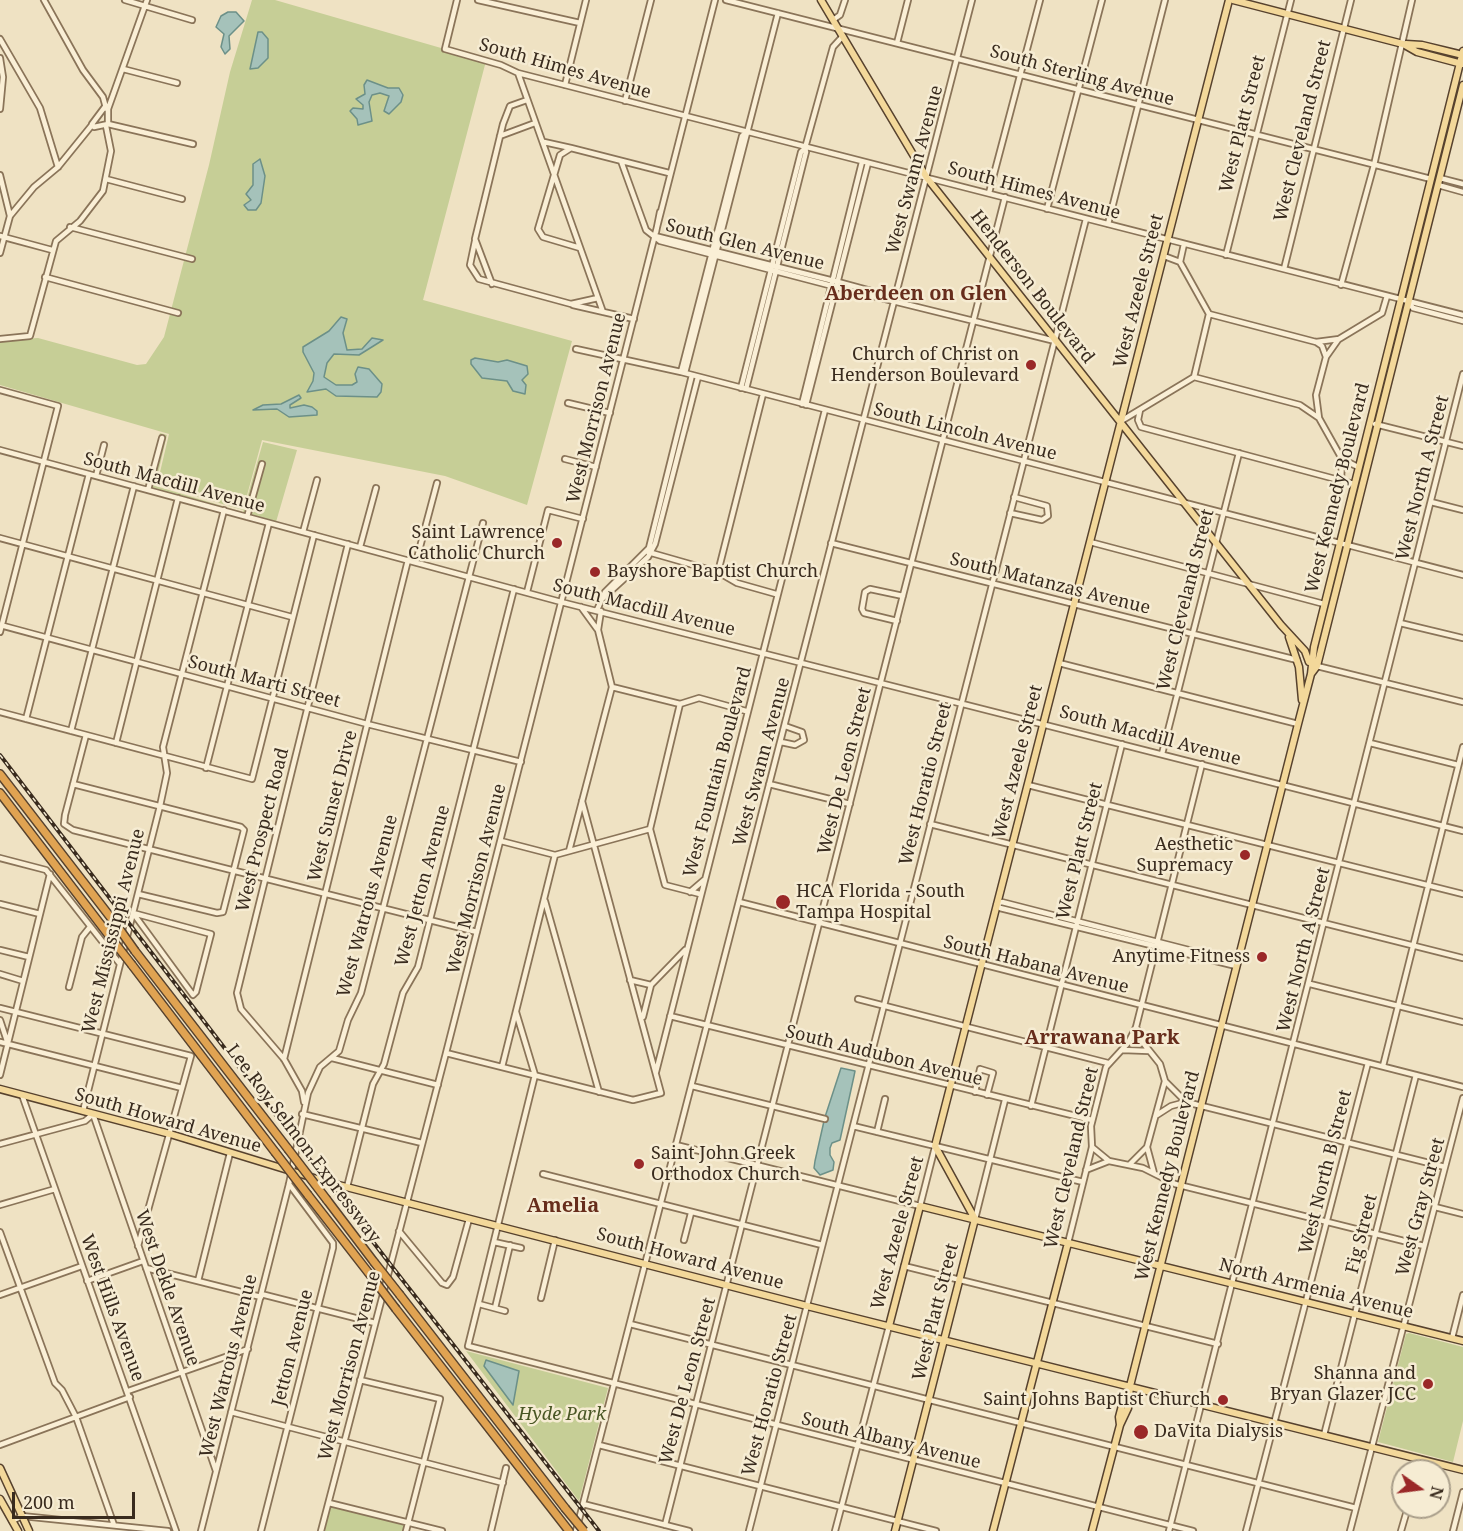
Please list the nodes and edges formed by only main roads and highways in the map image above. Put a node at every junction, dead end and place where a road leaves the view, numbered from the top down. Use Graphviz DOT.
graph roads {
  1 [pos="820,0"];
  2 [pos="1231,0"];
  3 [pos="1402,44"];
  4 [pos="1463,54"];
  5 [pos="1462,63"];
  6 [pos="1463,85"];
  7 [pos="1441,141"];
  8 [pos="1431,179"];
  9 [pos="1438,185"];
  10 [pos="1429,221"];
  11 [pos="1121,421"];
  12 [pos="1288,633"];
  13 [pos="1311,675"];
  14 [pos="1302,707"];
  15 [pos="0,774"];
  16 [pos="0,793"];
  17 [pos="0,1089"];
  18 [pos="920,1206"];
  19 [pos="975,1219"];
  20 [pos="1068,1243"];
  21 [pos="1161,1266"];
  22 [pos="889,1326"];
  23 [pos="944,1340"];
  24 [pos="1463,1341"];
  25 [pos="1037,1363"];
  26 [pos="1129,1389"];
  27 [pos="0,1468"];
  28 [pos="1463,1470"];
  29 [pos="0,1499"];
  30 [pos="18,1531"];
  31 [pos="29,1531"];
  32 [pos="569,1531"];
  33 [pos="584,1531"];
  34 [pos="895,1531"];
  35 [pos="993,1531"];
  36 [pos="1092,1531"];
  1 -- 11 [label="main road, Henderson Boulevard"];
  2 -- 3 [label="main road"];
  2 -- 11 [label="main road, West Azeele Street"];
  3 -- 4 [label="main road"];
  3 -- 5 [label="main road"];
  4 -- 5 [label="main road, West Kennedy Boulevard"];
  5 -- 7 [label="main road, West Kennedy Boulevard"];
  6 -- 9 [label="main road, West Kennedy Boulevard"];
  7 -- 8 [label="main road, West Kennedy Boulevard"];
  7 -- 9 [label="main road"];
  8 -- 10 [label="main road"];
  8 -- 13 [label="main road, West Kennedy Boulevard"];
  9 -- 10 [label="main road, West Kennedy Boulevard"];
  10 -- 13 [label="main road, West Kennedy Boulevard"];
  11 -- 12 [label="main road, Henderson Boulevard"];
  11 -- 19 [label="main road, West Azeele Street"];
  12 -- 13 [label="main road, Henderson Boulevard"];
  12 -- 14 [label="main road, Henderson Boulevard"];
  13 -- 14 [label="main road, West Kennedy Boulevard"];
  14 -- 21 [label="main road, West Kennedy Boulevard"];
  15 -- 33 [label="highway, Lee Roy Selmon Expressway, bridge"];
  16 -- 32 [label="highway, Lee Roy Selmon Expressway, bridge"];
  17 -- 22 [label="main road, South Howard Avenue"];
  18 -- 19 [label="main road, North Armenia Avenue"];
  18 -- 22 [label="main road, West Azeele Street"];
  19 -- 20 [label="main road, North Armenia Avenue"];
  19 -- 23 [label="main road, West Platt Street"];
  20 -- 21 [label="main road, North Armenia Avenue"];
  20 -- 25 [label="main road, West Cleveland Street"];
  21 -- 24 [label="main road, North Armenia Avenue"];
  21 -- 26 [label="main road, West Kennedy Boulevard"];
  22 -- 23 [label="main road, South Howard Avenue"];
  23 -- 25 [label="main road, South Howard Avenue"];
  23 -- 34 [label="main road, West Platt Street"];
  25 -- 26 [label="main road, South Howard Avenue"];
  25 -- 35 [label="main road, West Cleveland Street"];
  26 -- 28 [label="main road, South Howard Avenue"];
  26 -- 36 [label="main road, West Kennedy Boulevard"];
  27 -- 31 [label="main road"];
  29 -- 30 [label="main road"];
}
